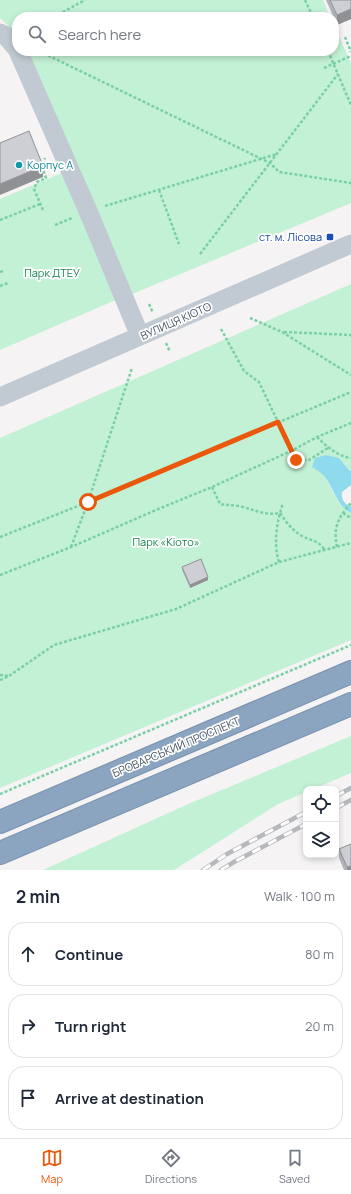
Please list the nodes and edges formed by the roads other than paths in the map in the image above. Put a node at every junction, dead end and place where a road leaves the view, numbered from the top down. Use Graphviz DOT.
graph roads {
  1 [pos="0,33"];
  2 [pos="12,43"];
  3 [pos="21,56"];
  4 [pos="351,244"];
  5 [pos="140,336"];
  6 [pos="0,397"];
  7 [pos="351,672"];
  8 [pos="351,704"];
  9 [pos="0,822"];
  10 [pos="0,853"];
  1 -- 2 [label="street"];
  3 -- 5 [label="street"];
  4 -- 5 [label="street, ВУЛИЦЯ КІОТО"];
  5 -- 6 [label="street, ВУЛИЦЯ КІОТО"];
  7 -- 9 [label="highway, БРОВАРСЬКИЙ ПРОСПЕКТ"];
  8 -- 10 [label="highway"];
}
